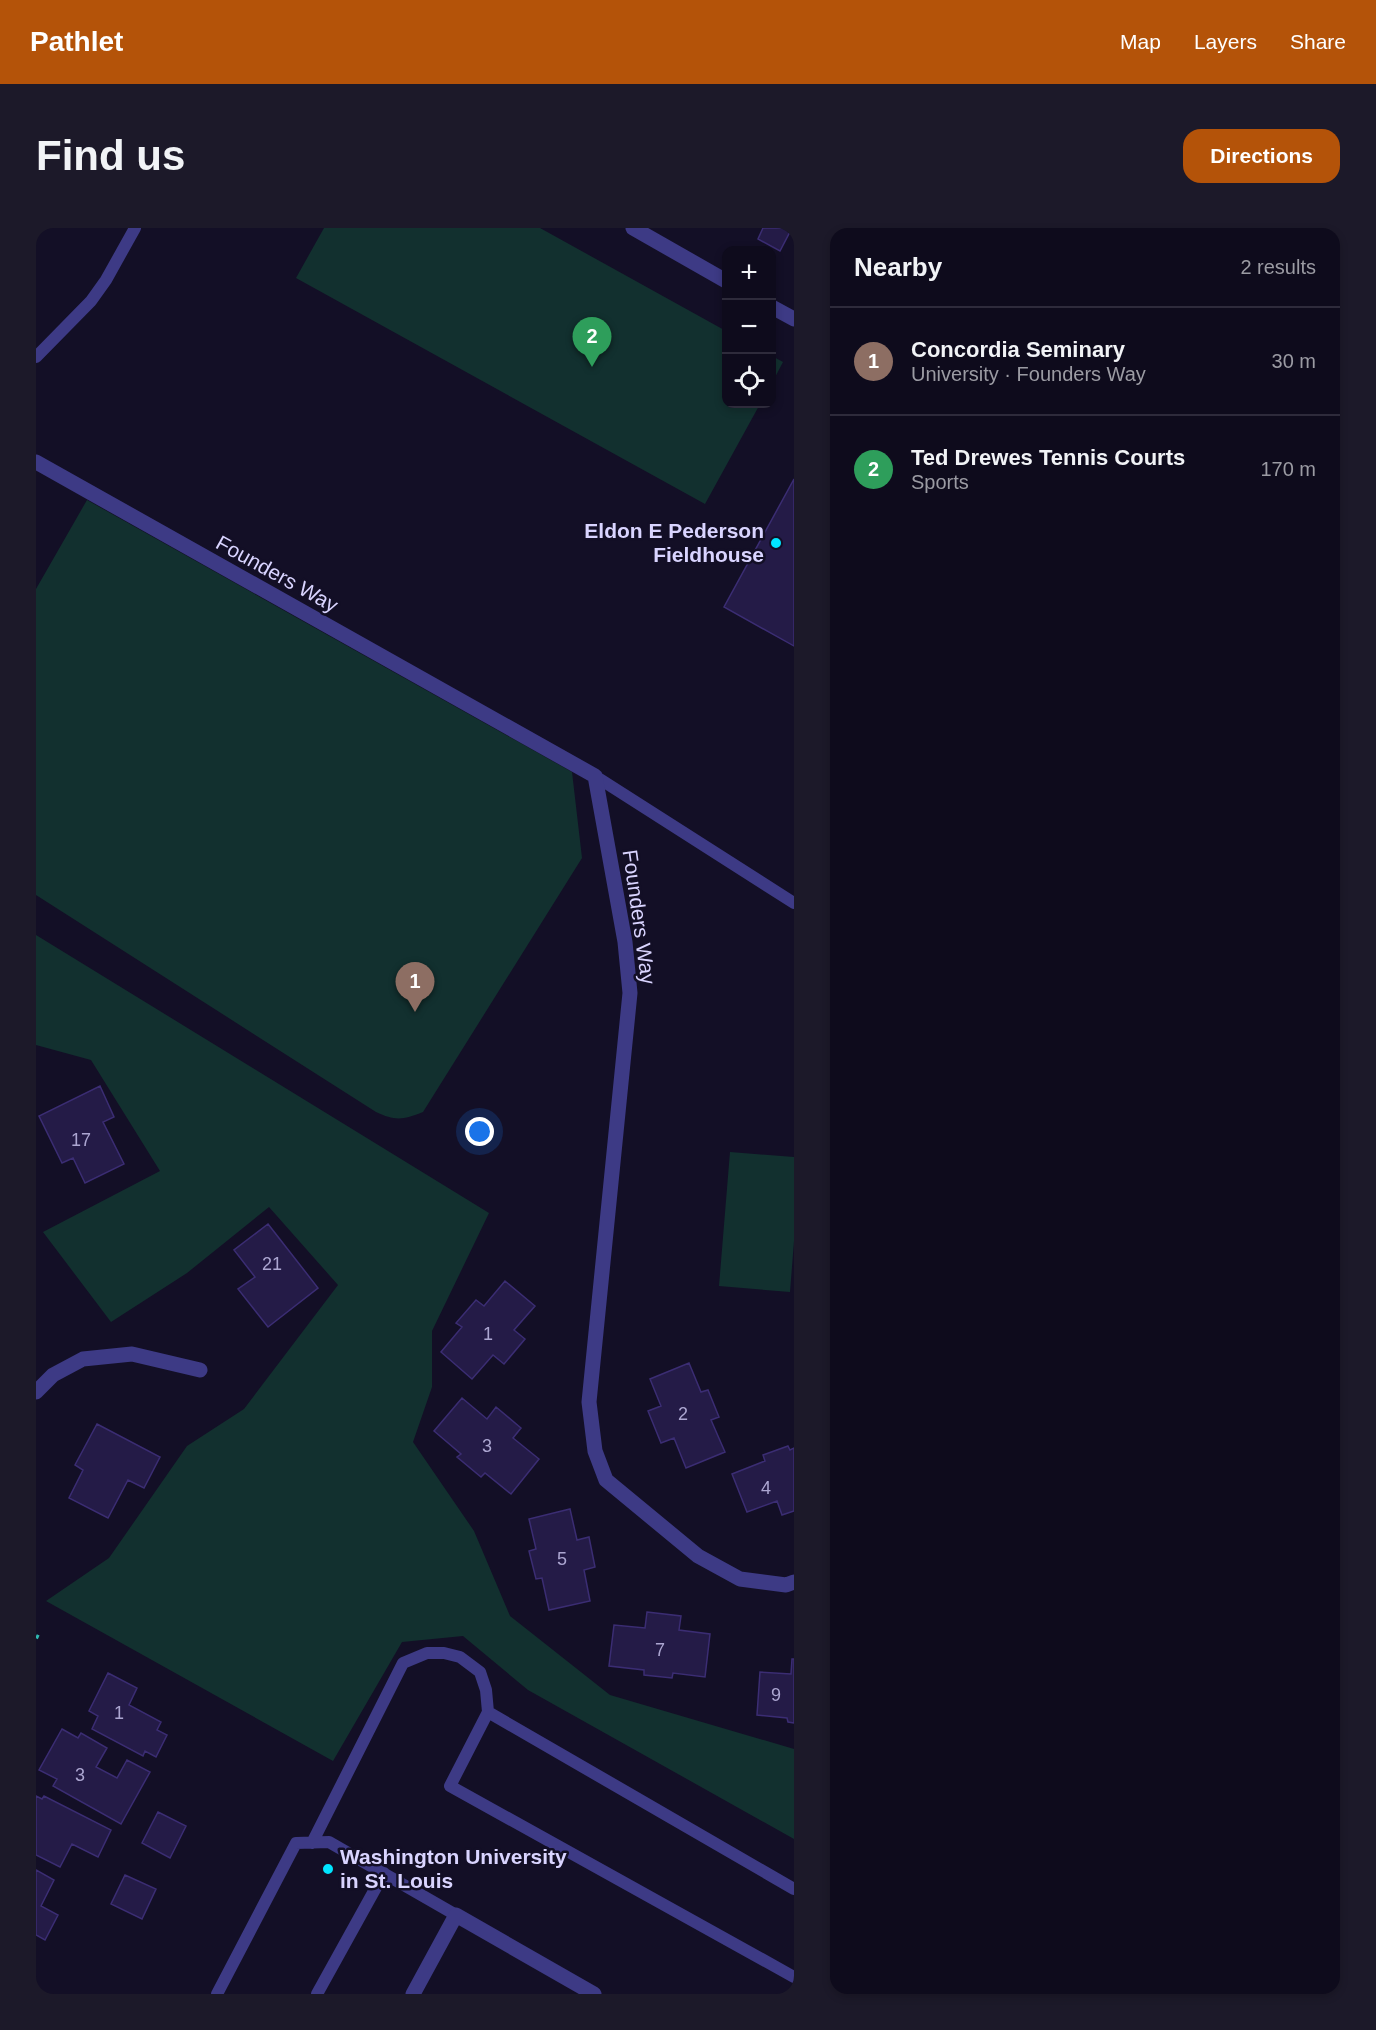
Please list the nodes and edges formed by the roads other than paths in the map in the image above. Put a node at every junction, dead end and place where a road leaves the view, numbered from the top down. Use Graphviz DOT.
graph roads {
  1 [pos="135,228"];
  2 [pos="633,228"];
  3 [pos="722,279"];
  4 [pos="776,310"];
  5 [pos="794,319"];
  6 [pos="36,357"];
  7 [pos="36,462"];
  8 [pos="595,776"];
  9 [pos="794,903"];
  10 [pos="200,1370"];
  11 [pos="36,1392"];
  12 [pos="794,1582"];
  13 [pos="488,1712"];
  14 [pos="312,1843"];
  15 [pos="384,1873"];
  16 [pos="794,1889"];
  17 [pos="456,1916"];
  18 [pos="794,1977"];
  19 [pos="218,1994"];
  20 [pos="317,1994"];
  21 [pos="413,1994"];
  22 [pos="594,1994"];
  1 -- 6 [label="lane"];
  2 -- 3 [label="street"];
  4 -- 5 [label="street"];
  7 -- 8 [label="street, Founders Way"];
  8 -- 9 [label="lane"];
  8 -- 12 [label="street, Founders Way"];
  10 -- 11 [label="street"];
  13 -- 14 [label="lane"];
  13 -- 16 [label="lane"];
  13 -- 18 [label="lane"];
  14 -- 15 [label="lane"];
  14 -- 19 [label="lane"];
  15 -- 17 [label="lane"];
  15 -- 20 [label="lane"];
  17 -- 21 [label="street"];
  17 -- 22 [label="street"];
}
